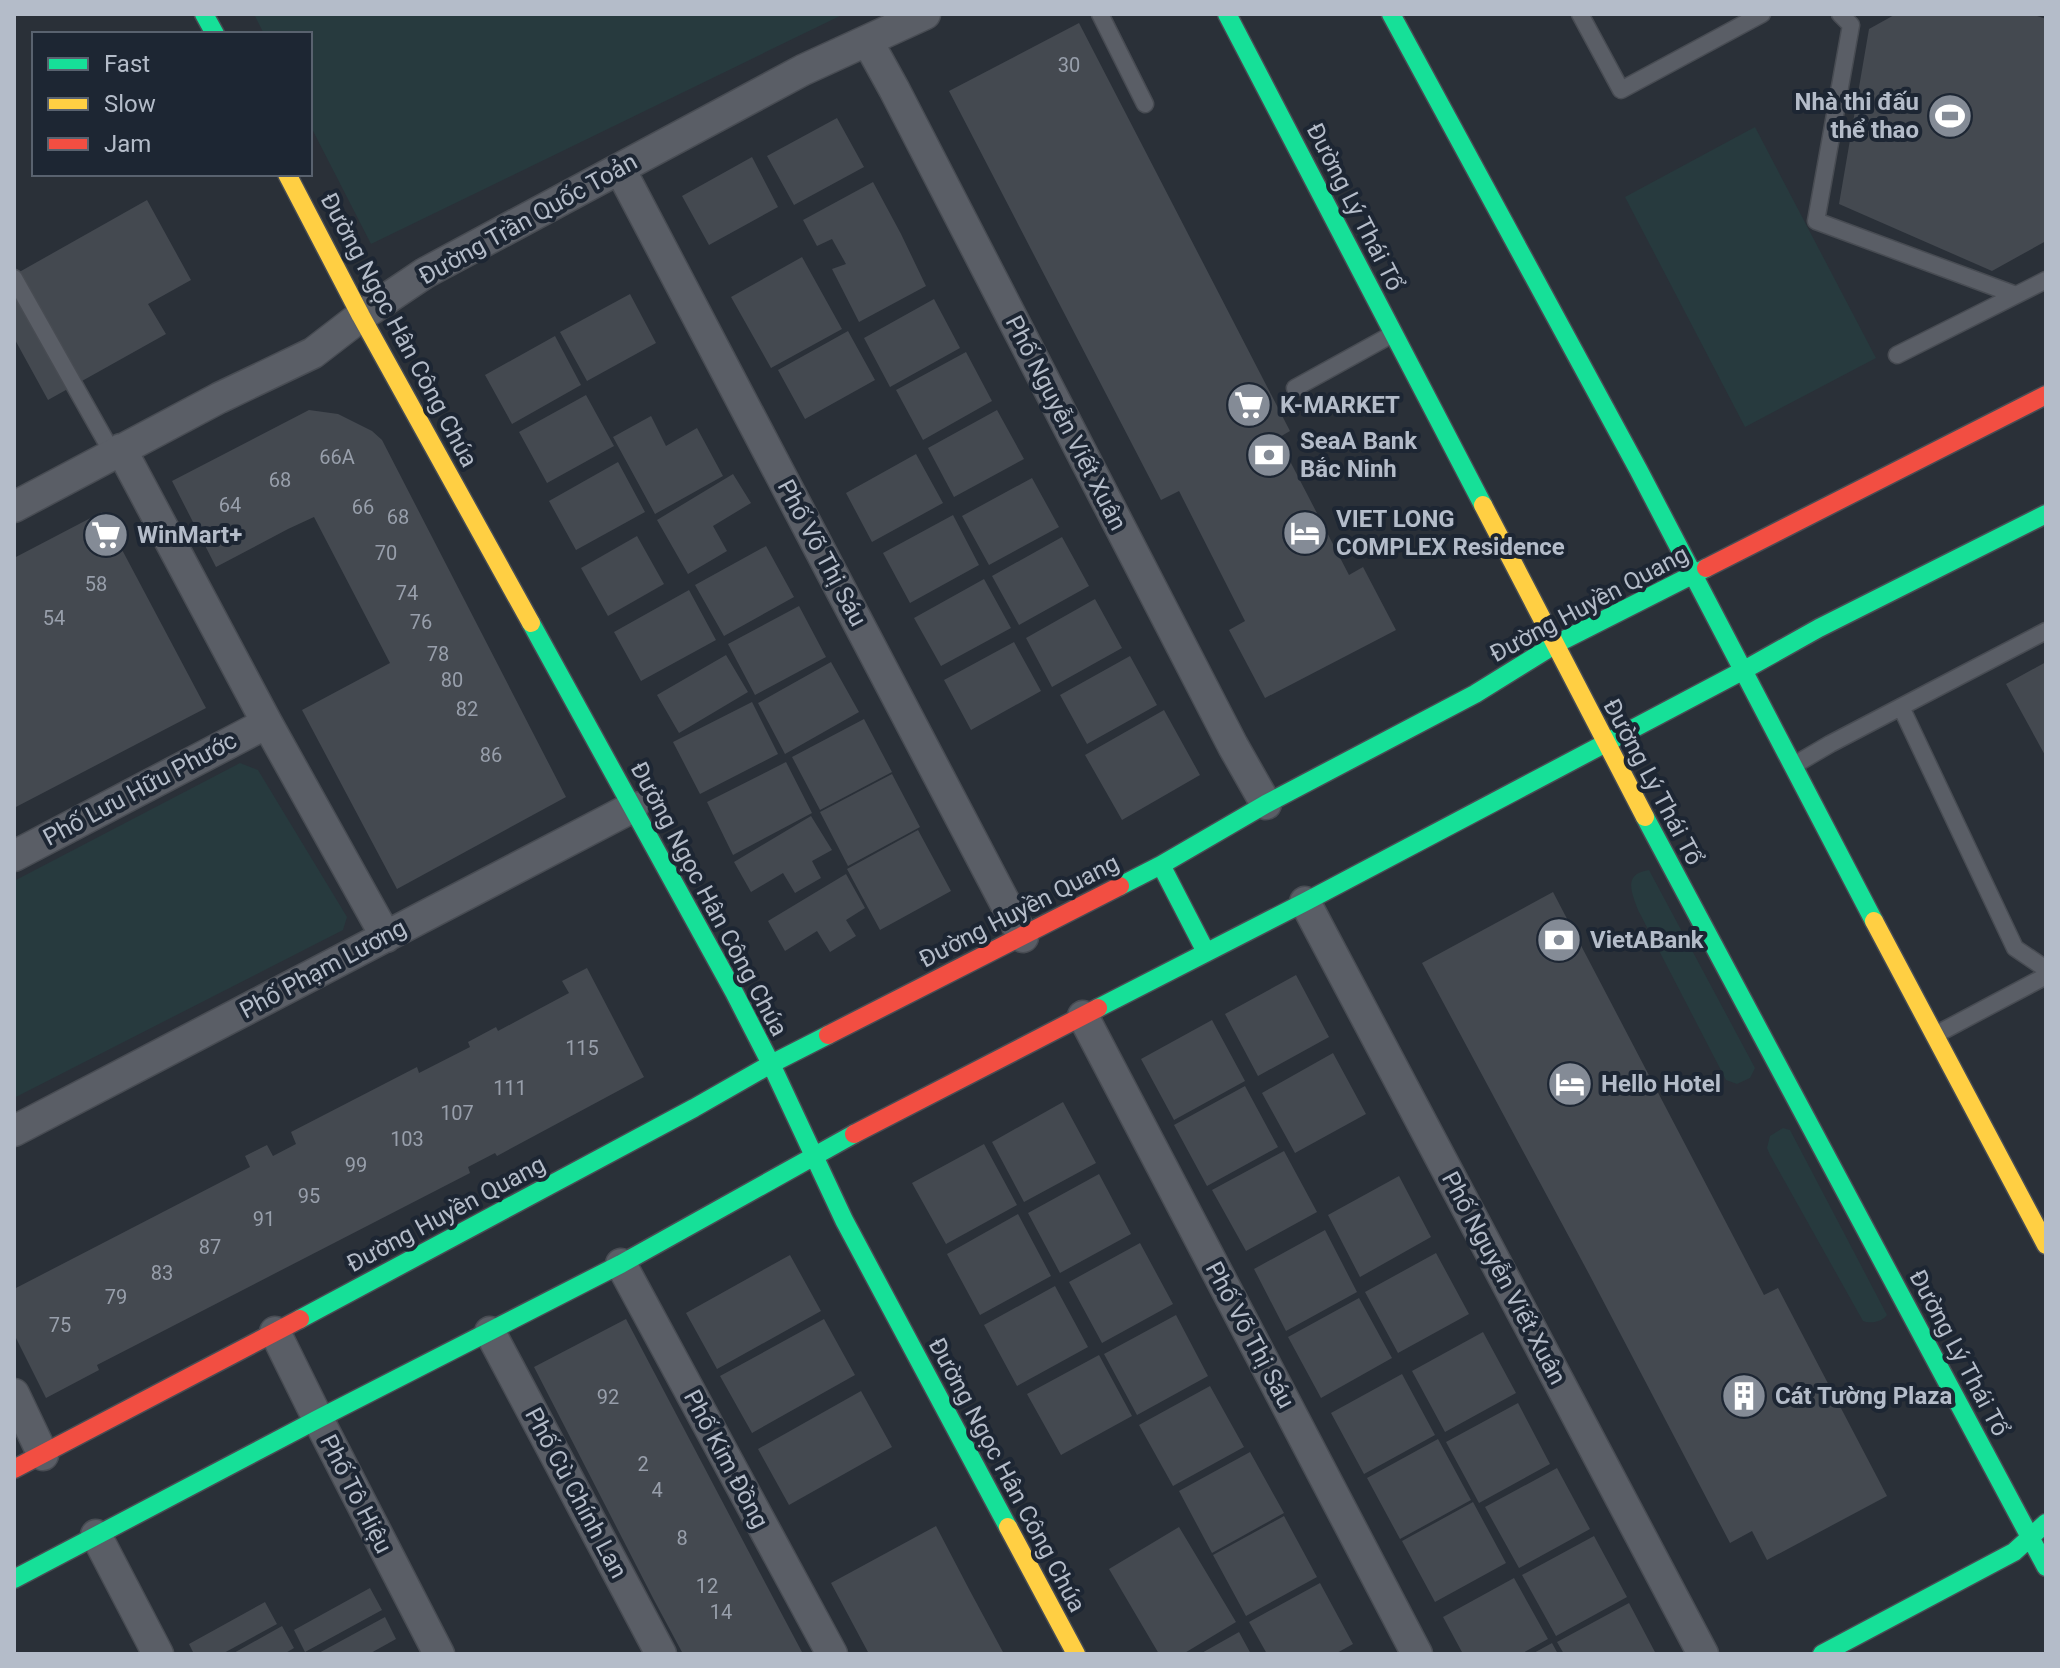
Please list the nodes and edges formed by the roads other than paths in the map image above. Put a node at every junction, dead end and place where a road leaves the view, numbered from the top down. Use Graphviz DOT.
graph roads {
  1 [pos="204,14"];
  2 [pos="925,14"];
  3 [pos="1100,14"];
  4 [pos="1227,14"];
  5 [pos="1391,14"];
  6 [pos="1580,14"];
  7 [pos="1762,14"];
  8 [pos="1840,14"];
  9 [pos="214,32"];
  10 [pos="868,42"];
  11 [pos="1145,104"];
  12 [pos="620,169"];
  13 [pos="288,176"];
  14 [pos="14,278"];
  15 [pos="2046,280"];
  16 [pos="2016,295"];
  17 [pos="361,316"];
  18 [pos="1393,334"];
  19 [pos="1897,355"];
  20 [pos="1295,388"];
  21 [pos="2046,395"];
  22 [pos="117,451"];
  23 [pos="14,507"];
  24 [pos="2046,514"];
  25 [pos="1692,575"];
  26 [pos="2046,631"];
  27 [pos="1554,645"];
  28 [pos="1744,670"];
  29 [pos="1901,707"];
  30 [pos="267,723"];
  31 [pos="1605,743"];
  32 [pos="1794,765"];
  33 [pos="1266,804"];
  34 [pos="633,807"];
  35 [pos="14,856"];
  36 [pos="1161,865"];
  37 [pos="1305,902"];
  38 [pos="386,937"];
  39 [pos="1023,937"];
  40 [pos="1206,952"];
  41 [pos="2046,969"];
  42 [pos="2046,976"];
  43 [pos="1083,1016"];
  44 [pos="1934,1036"];
  45 [pos="771,1064"];
  46 [pos="14,1131"];
  47 [pos="813,1156"];
  48 [pos="2046,1245"];
  49 [pos="621,1264"];
  50 [pos="275,1332"];
  51 [pos="490,1332"];
  52 [pos="14,1394"];
  53 [pos="318,1419"];
  54 [pos="43,1455"];
  55 [pos="14,1469"];
  56 [pos="2046,1523"];
  57 [pos="96,1535"];
  58 [pos="2030,1537"];
  59 [pos="2046,1567"];
  60 [pos="14,1579"];
  61 [pos="158,1654"];
  62 [pos="439,1654"];
  63 [pos="661,1654"];
  64 [pos="832,1654"];
  65 [pos="1076,1654"];
  66 [pos="1417,1654"];
  67 [pos="1703,1654"];
  68 [pos="1822,1654"];
  1 -- 9 [label="street"];
  2 -- 10 [label="street, Đường Trần Quốc Toản"];
  3 -- 11 [label="lane"];
  4 -- 18 [label="street, Đường Lý Thái Tổ"];
  5 -- 25 [label="street"];
  6 -- 7 [label="lane"];
  8 -- 16 [label="lane"];
  10 -- 12 [label="street, Đường Trần Quốc Toản"];
  10 -- 33 [label="street, Phố Nguyễn Viết Xuân"];
  12 -- 17 [label="street, Đường Trần Quốc Toản"];
  12 -- 39 [label="street, Phố Võ Thị Sáu"];
  13 -- 17 [label="street, Đường Ngọc Hân Công Chúa"];
  14 -- 22 [label="lane"];
  15 -- 16 [label="lane"];
  16 -- 19 [label="lane"];
  17 -- 22 [label="street, Đường Trần Quốc Toản"];
  17 -- 34 [label="street, Đường Ngọc Hân Công Chúa"];
  18 -- 20 [label="lane"];
  18 -- 27 [label="street, Đường Lý Thái Tổ"];
  21 -- 25 [label="street, Đường Huyền Quang"];
  22 -- 23 [label="street, Đường Trần Quốc Toản"];
  22 -- 30 [label="street"];
  24 -- 28 [label="street"];
  25 -- 27 [label="street, Đường Huyền Quang"];
  25 -- 28 [label="street"];
  26 -- 29 [label="lane"];
  27 -- 31 [label="street, Đường Lý Thái Tổ"];
  27 -- 33 [label="street, Đường Huyền Quang"];
  28 -- 31 [label="street"];
  28 -- 32 [label="street"];
  29 -- 32 [label="lane"];
  29 -- 41 [label="lane"];
  30 -- 35 [label="street, Phố Lưu Hữu Phước"];
  30 -- 38 [label="street"];
  31 -- 37 [label="street"];
  31 -- 58 [label="street, Đường Lý Thái Tổ"];
  32 -- 44 [label="street"];
  33 -- 36 [label="street, Đường Huyền Quang"];
  34 -- 38 [label="street, Phố Phạm Lương"];
  34 -- 45 [label="street, Đường Ngọc Hân Công Chúa"];
  36 -- 39 [label="street, Đường Huyền Quang"];
  36 -- 40 [label="street"];
  37 -- 40 [label="street"];
  37 -- 67 [label="street, Phố Nguyễn Viết Xuân"];
  38 -- 46 [label="street, Phố Phạm Lương"];
  39 -- 45 [label="street, Đường Huyền Quang"];
  40 -- 43 [label="street"];
  42 -- 44 [label="lane"];
  43 -- 47 [label="street"];
  43 -- 66 [label="street, Phố Võ Thị Sáu"];
  44 -- 48 [label="street"];
  45 -- 47 [label="street, Đường Ngọc Hân Công Chúa"];
  45 -- 50 [label="street, Đường Huyền Quang"];
  47 -- 49 [label="street"];
  47 -- 65 [label="street, Đường Ngọc Hân Công Chúa"];
  49 -- 51 [label="street"];
  49 -- 64 [label="street, Phố Kim Đồng"];
  50 -- 53 [label="street, Phố Tô Hiệu"];
  50 -- 54 [label="street, Đường Huyền Quang"];
  51 -- 53 [label="street"];
  51 -- 63 [label="street, Phố Cù Chính Lan"];
  52 -- 54 [label="street"];
  53 -- 57 [label="street"];
  53 -- 62 [label="street, Phố Tô Hiệu"];
  54 -- 55 [label="street, Đường Huyền Quang"];
  56 -- 58 [label="street"];
  57 -- 60 [label="street"];
  57 -- 61 [label="street"];
  58 -- 59 [label="street, Đường Lý Thái Tổ"];
  58 -- 68 [label="street"];
}
